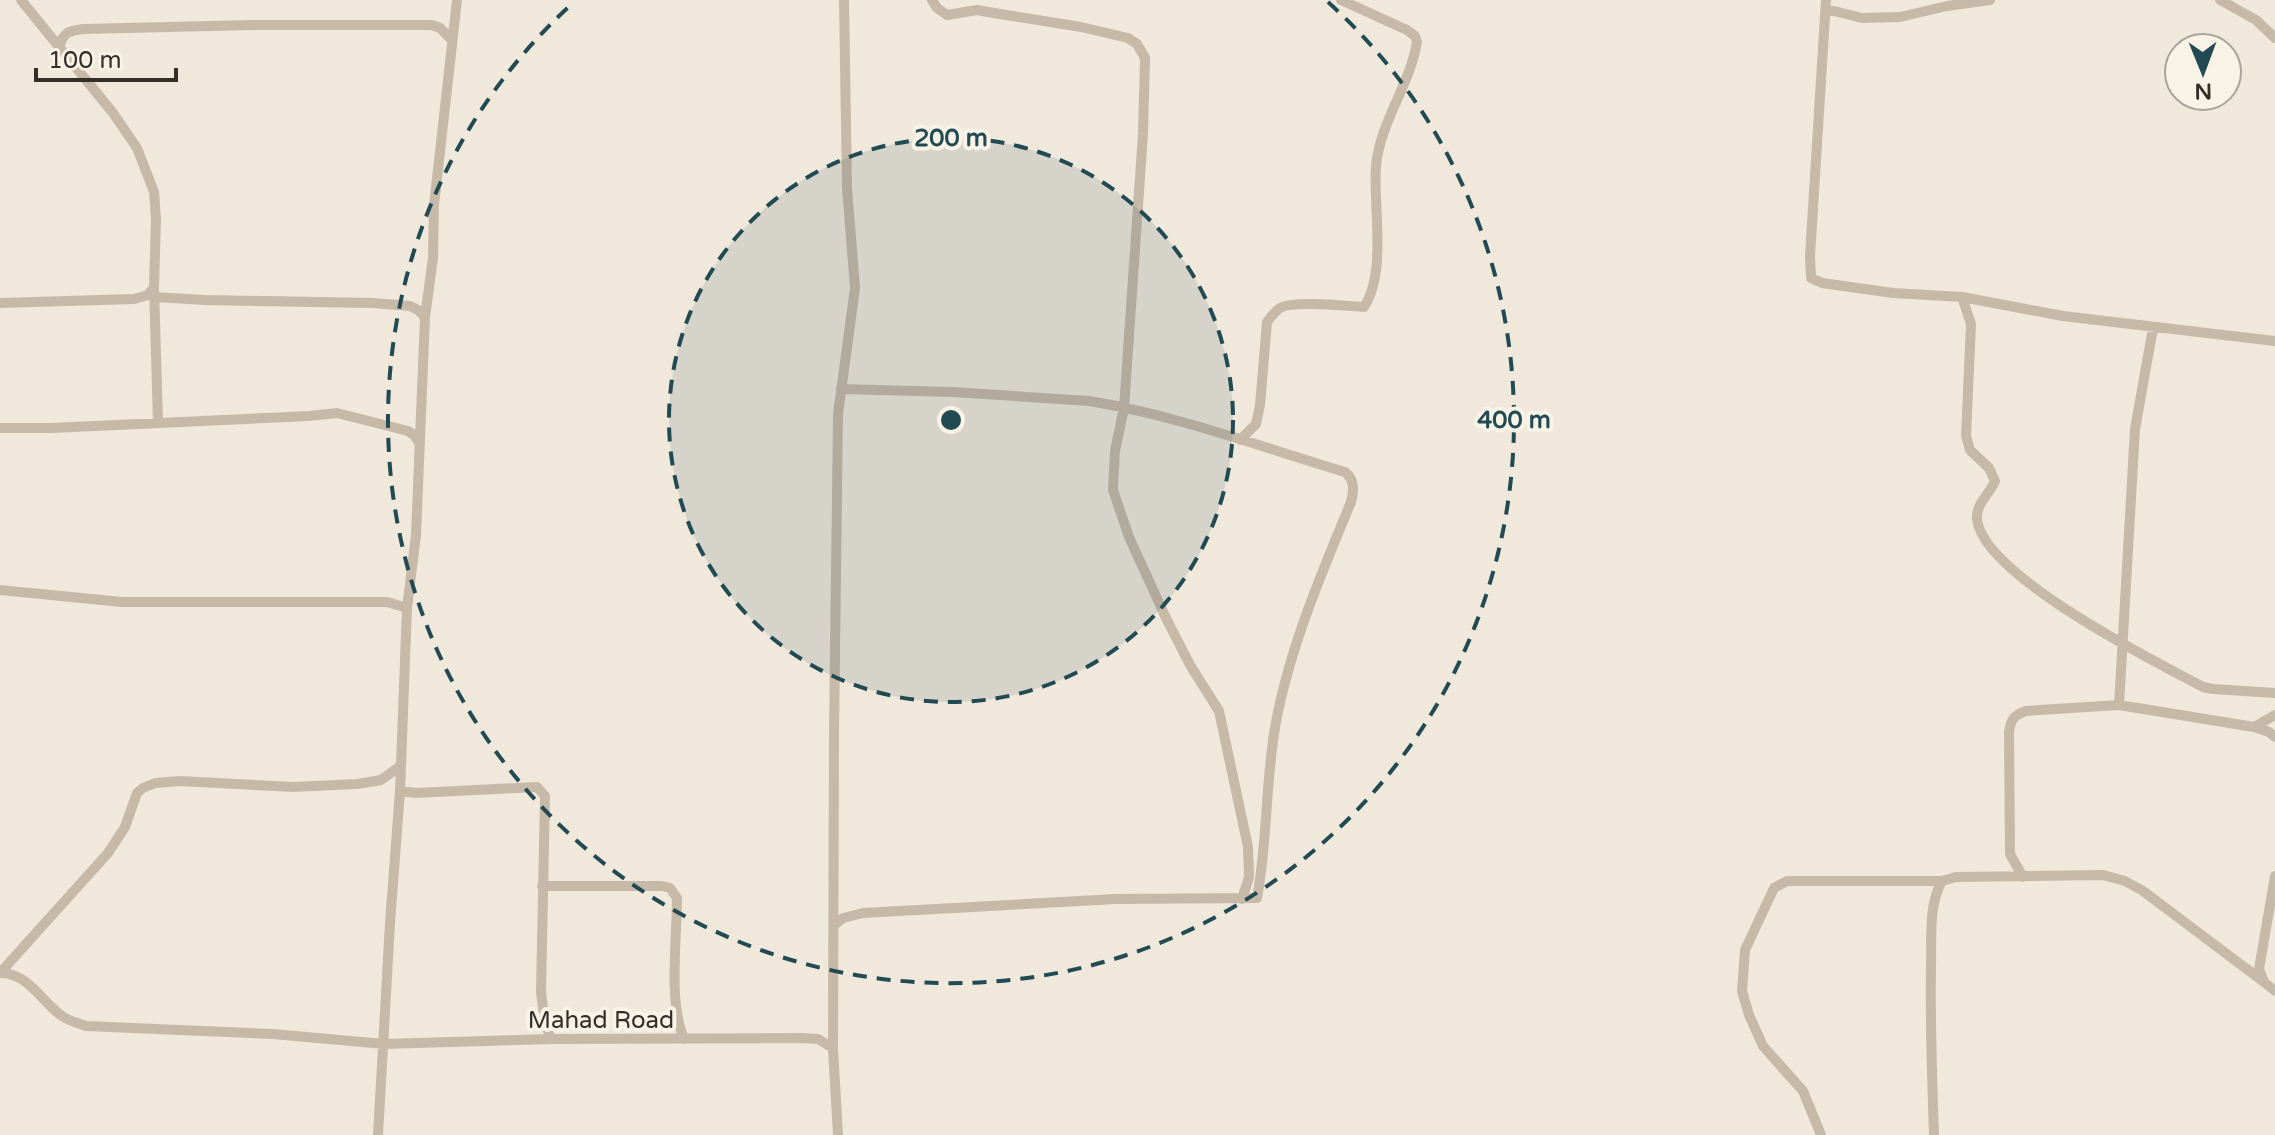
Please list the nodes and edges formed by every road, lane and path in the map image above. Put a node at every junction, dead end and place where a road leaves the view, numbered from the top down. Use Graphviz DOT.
graph roads {
  1 [pos="21,0"];
  2 [pos="844,0"];
  3 [pos="932,0"];
  4 [pos="1341,0"];
  5 [pos="1990,0"];
  6 [pos="2220,0"];
  7 [pos="456,5"];
  8 [pos="1826,5"];
  9 [pos="432,25"];
  10 [pos="2275,38"];
  11 [pos="451,39"];
  12 [pos="60,46"];
  13 [pos="154,292"];
  14 [pos="1962,297"];
  15 [pos="0,303"];
  16 [pos="425,317"];
  17 [pos="2153,328"];
  18 [pos="2275,341"];
  19 [pos="841,389"];
  20 [pos="1124,408"];
  21 [pos="1139,411"];
  22 [pos="158,422"];
  23 [pos="1120,424"];
  24 [pos="1256,424"];
  25 [pos="421,425"];
  26 [pos="0,428"];
  27 [pos="408,431"];
  28 [pos="1240,440"];
  29 [pos="420,444"];
  30 [pos="1264,447"];
  31 [pos="0,590"];
  32 [pos="410,591"];
  33 [pos="393,603"];
  34 [pos="407,608"];
  35 [pos="2123,643"];
  36 [pos="2275,693"];
  37 [pos="2119,705"];
  38 [pos="2275,715"];
  39 [pos="2254,727"];
  40 [pos="2275,737"];
  41 [pos="399,767"];
  42 [pos="381,780"];
  43 [pos="400,792"];
  44 [pos="2275,876"];
  45 [pos="2023,877"];
  46 [pos="1942,881"];
  47 [pos="542,886"];
  48 [pos="1242,899"];
  49 [pos="834,925"];
  50 [pos="2264,982"];
  51 [pos="2275,991"];
  52 [pos="833,1024"];
  53 [pos="551,1039"];
  54 [pos="684,1039"];
  55 [pos="818,1039"];
  56 [pos="384,1044"];
  57 [pos="833,1048"];
  58 [pos="378,1135"];
  59 [pos="838,1135"];
  60 [pos="1821,1135"];
  61 [pos="1934,1135"];
  1 -- 12 [label="street"];
  2 -- 19 [label="street"];
  3 -- 20 [label="street"];
  4 -- 24 [label="street"];
  5 -- 8 [label="street"];
  6 -- 10 [label="street"];
  7 -- 9 [label="street"];
  7 -- 11 [label="street"];
  8 -- 14 [label="street"];
  9 -- 11 [label="street"];
  9 -- 12 [label="street"];
  11 -- 16 [label="street"];
  12 -- 13 [label="street"];
  13 -- 15 [label="street"];
  13 -- 16 [label="street"];
  13 -- 22 [label="street"];
  14 -- 17 [label="street"];
  14 -- 35 [label="street"];
  16 -- 25 [label="street"];
  17 -- 18 [label="street"];
  17 -- 35 [label="street"];
  19 -- 20 [label="street"];
  19 -- 49 [label="street"];
  20 -- 21 [label="street"];
  20 -- 23 [label="street"];
  21 -- 23 [label="street"];
  21 -- 28 [label="street"];
  22 -- 26 [label="street"];
  22 -- 27 [label="street"];
  23 -- 48 [label="street"];
  24 -- 28 [label="street"];
  24 -- 30 [label="street"];
  25 -- 27 [label="street"];
  25 -- 29 [label="street"];
  27 -- 29 [label="street"];
  28 -- 30 [label="street"];
  29 -- 32 [label="street"];
  30 -- 48 [label="street"];
  31 -- 33 [label="street"];
  32 -- 33 [label="street"];
  32 -- 34 [label="street"];
  33 -- 34 [label="street"];
  34 -- 41 [label="street"];
  35 -- 36 [label="street"];
  35 -- 37 [label="street"];
  37 -- 39 [label="street"];
  37 -- 45 [label="street"];
  38 -- 39 [label="street"];
  39 -- 40 [label="street"];
  41 -- 42 [label="street"];
  41 -- 43 [label="street"];
  42 -- 43 [label="street"];
  42 -- 56 [label="street, Mahad Road"];
  43 -- 47 [label="street"];
  43 -- 56 [label="street"];
  44 -- 50 [label="street"];
  45 -- 46 [label="street"];
  45 -- 50 [label="street"];
  46 -- 60 [label="street"];
  46 -- 61 [label="street"];
  47 -- 53 [label="street"];
  47 -- 54 [label="street"];
  48 -- 49 [label="street"];
  49 -- 52 [label="street"];
  50 -- 51 [label="street"];
  52 -- 55 [label="street"];
  52 -- 57 [label="street"];
  53 -- 54 [label="street, Mahad Road"];
  53 -- 56 [label="street, Mahad Road"];
  54 -- 55 [label="street, Mahad Road"];
  55 -- 57 [label="street, Mahad Road"];
  56 -- 58 [label="street"];
  57 -- 59 [label="street"];
}
